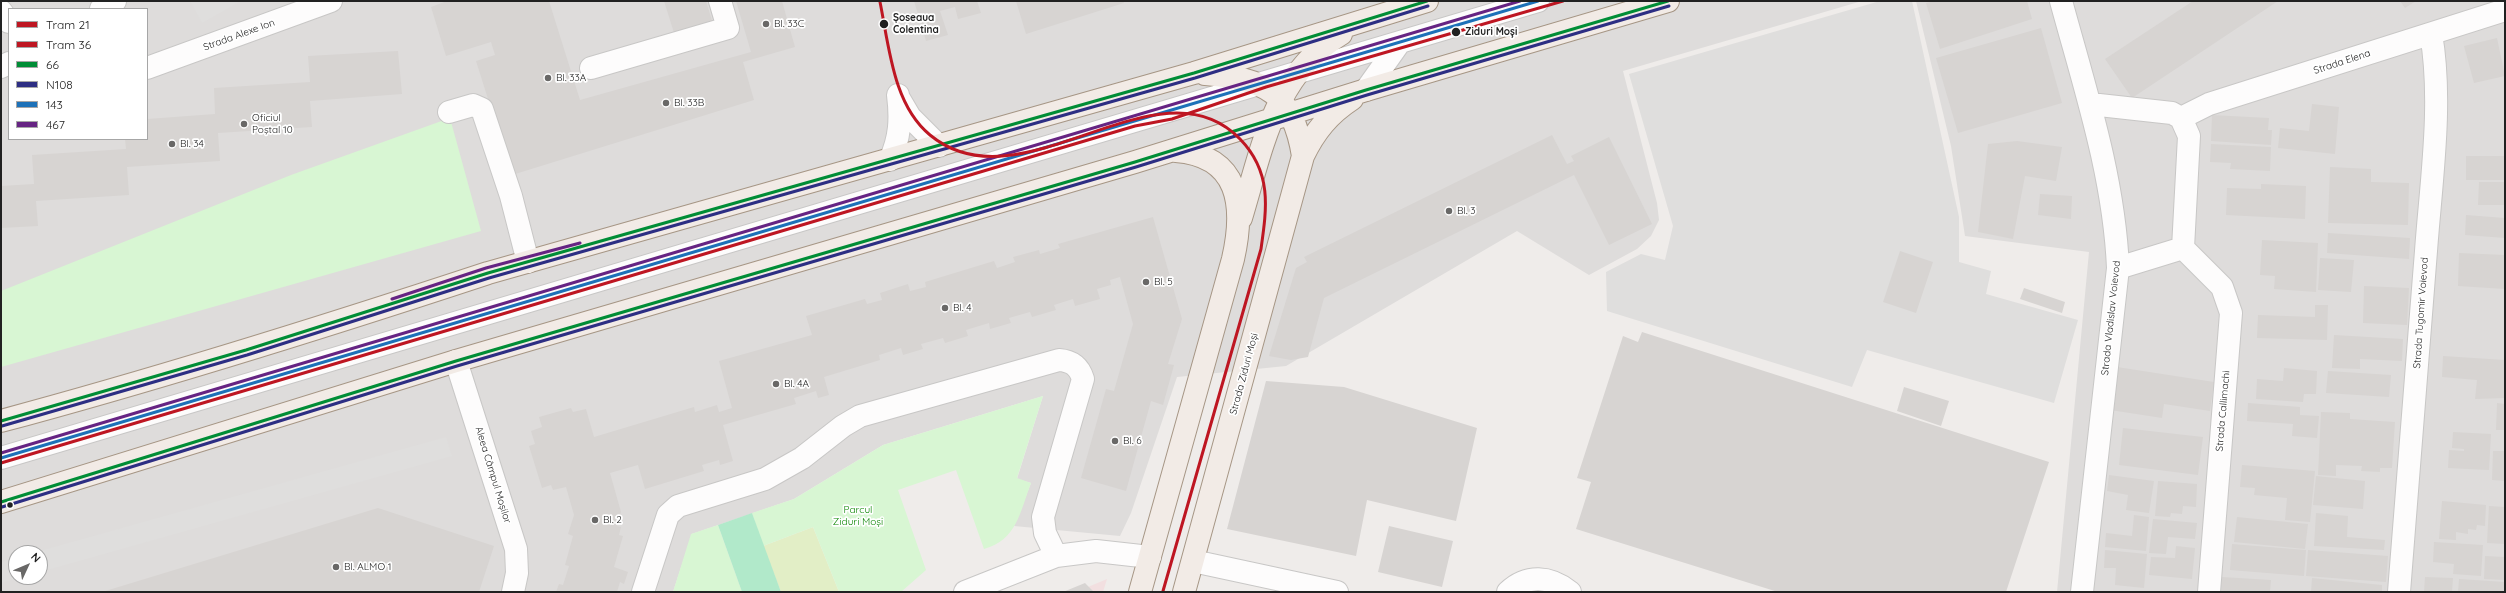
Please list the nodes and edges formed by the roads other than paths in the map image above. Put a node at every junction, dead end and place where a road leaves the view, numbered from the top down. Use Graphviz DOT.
graph roads {
  1 [pos="115,1"];
  2 [pos="331,1"];
  3 [pos="720,1"];
  4 [pos="1427,1"];
  5 [pos="1538,1"];
  6 [pos="1668,1"];
  7 [pos="2061,1"];
  8 [pos="103,8"];
  9 [pos="2505,10"];
  10 [pos="1,12"];
  11 [pos="8,21"];
  12 [pos="1364,21"];
  13 [pos="2431,34"];
  14 [pos="1400,42"];
  15 [pos="148,68"];
  16 [pos="591,68"];
  17 [pos="1299,72"];
  18 [pos="1194,73"];
  19 [pos="1259,83"];
  20 [pos="1366,90"];
  21 [pos="2090,104"];
  22 [pos="1285,106"];
  23 [pos="449,112"];
  24 [pos="2181,118"];
  25 [pos="1270,120"];
  26 [pos="939,146"];
  27 [pos="1170,151"];
  28 [pos="1303,156"];
  29 [pos="890,160"];
  30 [pos="1238,227"];
  31 [pos="2183,248"];
  32 [pos="528,262"];
  33 [pos="2118,268"];
  34 [pos="456,361"];
  35 [pos="1,422"];
  36 [pos="1,458"];
  37 [pos="1,502"];
  38 [pos="1056,556"];
  39 [pos="1150,557"];
  40 [pos="1193,561"];
  41 [pos="514,592"];
  42 [pos="643,592"];
  43 [pos="965,592"];
  44 [pos="1140,592"];
  45 [pos="1184,592"];
  46 [pos="1337,592"];
  47 [pos="1508,592"];
  48 [pos="1570,592"];
  49 [pos="2082,592"];
  50 [pos="2209,592"];
  51 [pos="2400,592"];
  1 -- 8 [label="street"];
  2 -- 15 [label="street, Strada Alexe Ion"];
  3 -- 16 [label="street"];
  4 -- 12 [label="main road"];
  5 -- 14 [label="street"];
  6 -- 20 [label="main road"];
  7 -- 21 [label="street, Strada Vladislav Voievod"];
  9 -- 13 [label="street, Strada Elena"];
  10 -- 11 [label="street"];
  12 -- 17 [label="main road"];
  12 -- 18 [label="main road"];
  13 -- 24 [label="street, Strada Elena"];
  13 -- 51 [label="street, Strada Tugomir Voievod"];
  14 -- 17 [label="street"];
  14 -- 20 [label="street"];
  17 -- 19 [label="street"];
  17 -- 22 [label="main road"];
  18 -- 19 [label="main road"];
  18 -- 26 [label="main road"];
  19 -- 22 [label="main road"];
  19 -- 36 [label="street"];
  20 -- 22 [label="main road"];
  20 -- 28 [label="main road"];
  21 -- 24 [label="street"];
  21 -- 33 [label="street, Strada Vladislav Voievod"];
  22 -- 25 [label="main road"];
  22 -- 28 [label="main road"];
  23 -- 32 [label="street"];
  24 -- 31 [label="street"];
  25 -- 27 [label="main road"];
  25 -- 30 [label="main road"];
  26 -- 29 [label="main road"];
  26 -- 29 [label="street"];
  27 -- 30 [label="main road"];
  27 -- 34 [label="main road"];
  28 -- 40 [label="main road, Strada Ziduri Moși"];
  29 -- 32 [label="main road"];
  30 -- 39 [label="main road"];
  31 -- 33 [label="street"];
  31 -- 50 [label="street, Strada Callimachi"];
  32 -- 35 [label="main road"];
  33 -- 49 [label="street, Strada Vladislav Voievod"];
  34 -- 37 [label="main road"];
  34 -- 41 [label="street, Aleea Câmpul Moșilor"];
  38 -- 39 [label="street"];
  38 -- 42 [label="street"];
  38 -- 43 [label="street"];
  39 -- 44 [label="main road"];
  40 -- 45 [label="main road, Strada Ziduri Moși"];
  40 -- 46 [label="street"];
  47 -- 48 [label="street"];
}
